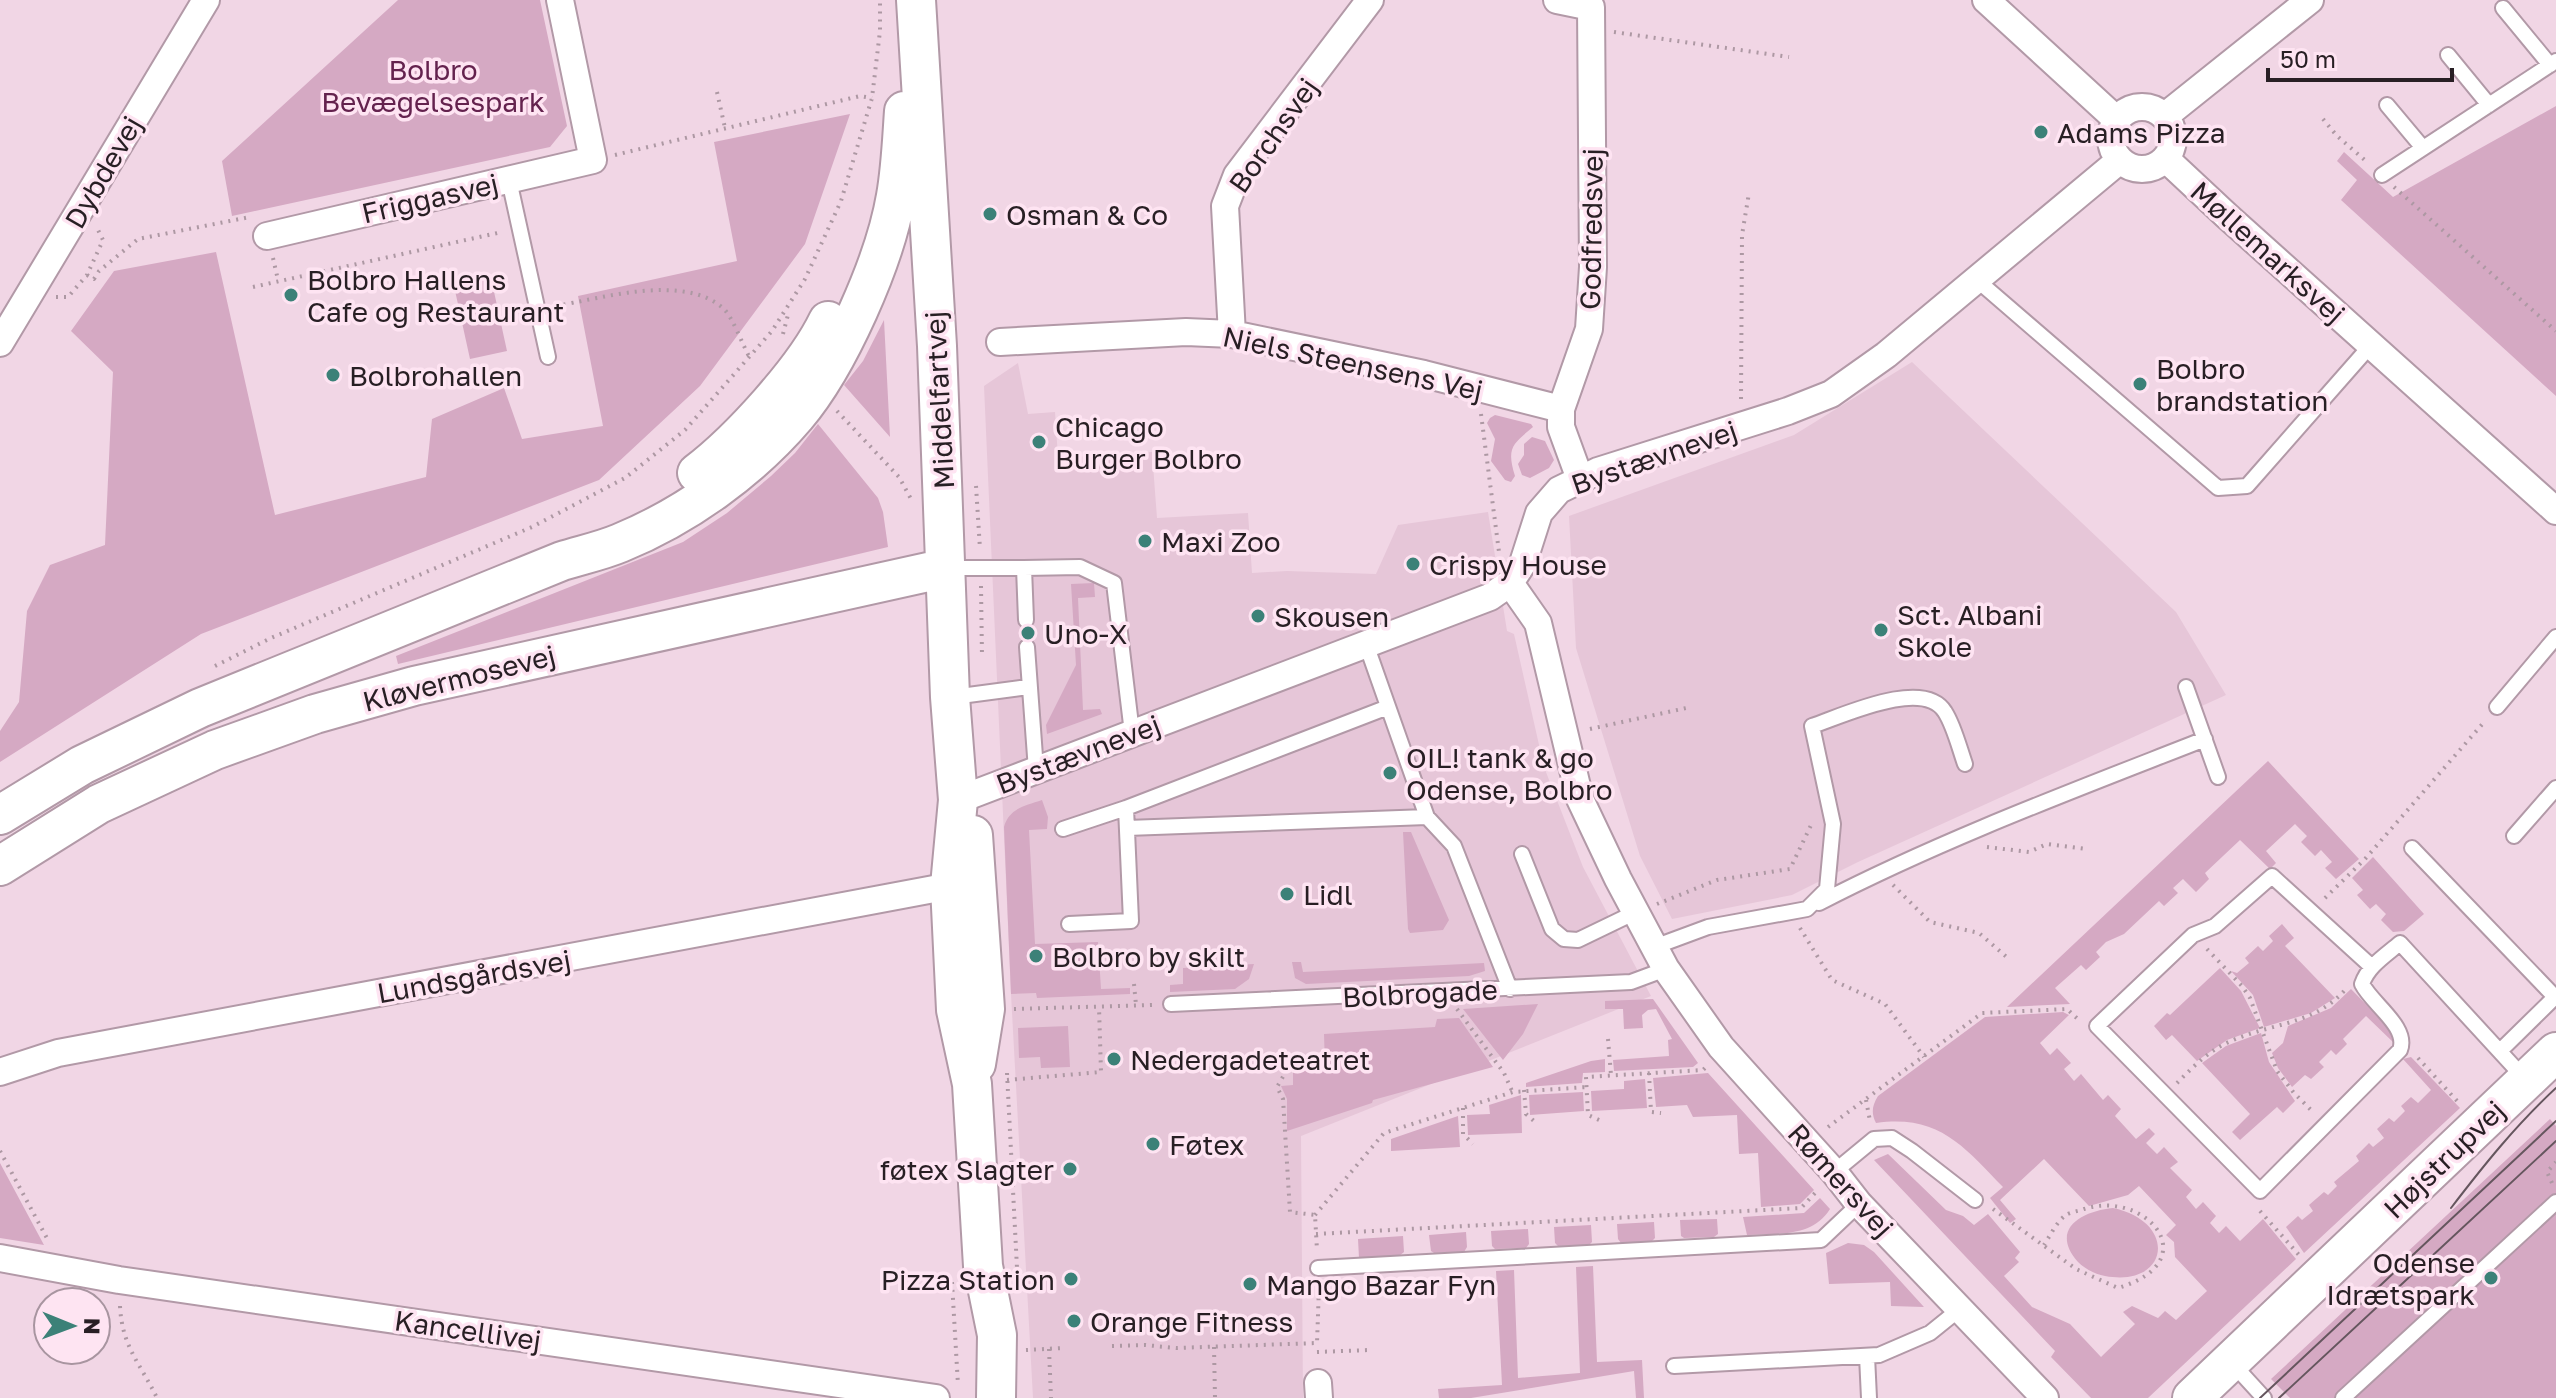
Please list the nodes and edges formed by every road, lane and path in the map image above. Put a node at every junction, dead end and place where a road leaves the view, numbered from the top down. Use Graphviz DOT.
graph roads {
  1 [pos="206,0"];
  2 [pos="560,0"];
  3 [pos="880,0"];
  4 [pos="909,0"];
  5 [pos="916,0"];
  6 [pos="1370,0"];
  7 [pos="1557,0"];
  8 [pos="1986,0"];
  9 [pos="2297,4"];
  10 [pos="2503,8"];
  11 [pos="1592,28"];
  12 [pos="2448,55"];
  13 [pos="1789,57"];
  14 [pos="2553,63"];
  15 [pos="717,92"];
  16 [pos="872,98"];
  17 [pos="2387,105"];
  18 [pos="2489,105"];
  19 [pos="2165,116"];
  20 [pos="2323,119"];
  21 [pos="2117,120"];
  22 [pos="725,128"];
  23 [pos="903,133"];
  24 [pos="2423,148"];
  25 [pos="2166,159"];
  26 [pos="593,160"];
  27 [pos="2120,160"];
  28 [pos="2382,175"];
  29 [pos="509,180"];
  30 [pos="1749,193"];
  31 [pos="265,225"];
  32 [pos="520,228"];
  33 [pos="103,240"];
  34 [pos="87,275"];
  35 [pos="1977,280"];
  36 [pos="253,287"];
  37 [pos="68,297"];
  38 [pos="791,305"];
  39 [pos="539,308"];
  40 [pos="2556,331"];
  41 [pos="1232,334"];
  42 [pos="779,342"];
  43 [pos="1000,342"];
  44 [pos="0,343"];
  45 [pos="2371,345"];
  46 [pos="548,357"];
  47 [pos="750,358"];
  48 [pos="744,365"];
  49 [pos="766,387"];
  50 [pos="816,388"];
  51 [pos="1479,388"];
  52 [pos="1561,409"];
  53 [pos="1742,426"];
  54 [pos="1580,479"];
  55 [pos="912,501"];
  56 [pos="2556,511"];
  57 [pos="562,561"];
  58 [pos="946,568"];
  59 [pos="1024,568"];
  60 [pos="1510,583"];
  61 [pos="1026,620"];
  62 [pos="2556,637"];
  63 [pos="1366,644"];
  64 [pos="1027,647"];
  65 [pos="214,666"];
  66 [pos="1028,687"];
  67 [pos="2186,687"];
  68 [pos="950,697"];
  69 [pos="1388,707"];
  70 [pos="1691,707"];
  71 [pos="2497,707"];
  72 [pos="1132,733"];
  73 [pos="1565,738"];
  74 [pos="2205,739"];
  75 [pos="1965,764"];
  76 [pos="1036,770"];
  77 [pos="2218,777"];
  78 [pos="2556,788"];
  79 [pos="1826,794"];
  80 [pos="958,800"];
  81 [pos="1126,808"];
  82 [pos="0,815"];
  83 [pos="1427,817"];
  84 [pos="1127,828"];
  85 [pos="1063,829"];
  86 [pos="1976,830"];
  87 [pos="2514,836"];
  88 [pos="2412,848"];
  89 [pos="2086,849"];
  90 [pos="1522,854"];
  91 [pos="0,866"];
  92 [pos="1884,869"];
  93 [pos="950,886"];
  94 [pos="1807,909"];
  95 [pos="2312,910"];
  96 [pos="1636,912"];
  97 [pos="1791,912"];
  98 [pos="1069,924"];
  99 [pos="2193,935"];
  100 [pos="1660,958"];
  101 [pos="2009,959"];
  102 [pos="2372,967"];
  103 [pos="1134,984"];
  104 [pos="2362,984"];
  105 [pos="1510,989"];
  106 [pos="1171,1004"];
  107 [pos="1099,1006"];
  108 [pos="1455,1007"];
  109 [pos="985,1009"];
  110 [pos="2097,1026"];
  111 [pos="2263,1030"];
  112 [pos="1608,1039"];
  113 [pos="2403,1041"];
  114 [pos="1721,1047"];
  115 [pos="2500,1051"];
  116 [pos="2556,1052"];
  117 [pos="1924,1057"];
  118 [pos="1291,1063"];
  119 [pos="0,1072"];
  120 [pos="1649,1073"];
  121 [pos="1611,1075"];
  122 [pos="2526,1080"];
  123 [pos="972,1084"];
  124 [pos="1587,1087"];
  125 [pos="1524,1090"];
  126 [pos="1513,1092"];
  127 [pos="2163,1096"];
  128 [pos="1463,1108"];
  129 [pos="1661,1113"];
  130 [pos="1599,1120"];
  131 [pos="1535,1122"];
  132 [pos="2479,1125"];
  133 [pos="2327,1126"];
  134 [pos="1807,1143"];
  135 [pos="1473,1144"];
  136 [pos="0,1151"];
  137 [pos="2556,1162"];
  138 [pos="1834,1172"];
  139 [pos="2556,1190"];
  140 [pos="2260,1191"];
  141 [pos="1975,1200"];
  142 [pos="2556,1202"];
  143 [pos="1859,1204"];
  144 [pos="1315,1215"];
  145 [pos="1316,1234"];
  146 [pos="2044,1245"];
  147 [pos="0,1258"];
  148 [pos="1318,1268"];
  149 [pos="64,1269"];
  150 [pos="968,1270"];
  151 [pos="2318,1279"];
  152 [pos="119,1280"];
  153 [pos="1961,1308"];
  154 [pos="1112,1346"];
  155 [pos="1214,1347"];
  156 [pos="1049,1349"];
  157 [pos="1370,1350"];
  158 [pos="1317,1352"];
  159 [pos="1867,1356"];
  160 [pos="2231,1361"];
  161 [pos="1674,1366"];
  162 [pos="157,1398"];
  163 [pos="936,1398"];
  164 [pos="959,1398"];
  165 [pos="983,1398"];
  166 [pos="996,1398"];
  167 [pos="1051,1398"];
  168 [pos="1215,1398"];
  169 [pos="1869,1398"];
  170 [pos="2045,1398"];
  171 [pos="2192,1398"];
  172 [pos="2264,1398"];
  173 [pos="2343,1398"];
  1 -- 44 [label="street, Dybdevej"];
  2 -- 26 [label="street"];
  3 -- 16 [label="path"];
  4 -- 23 [label="main road, Kløvermosevej"];
  5 -- 58 [label="main road, Middelfartvej"];
  6 -- 41 [label="street, Borchsvej"];
  7 -- 11 [label="street"];
  8 -- 21 [label="street"];
  9 -- 19 [label="street"];
  10 -- 14 [label="lane"];
  11 -- 13 [label="path"];
  11 -- 52 [label="street, Godfredsvej"];
  12 -- 18 [label="lane"];
  14 -- 18 [label="lane"];
  15 -- 22 [label="path"];
  16 -- 22 [label="path"];
  16 -- 38 [label="path"];
  17 -- 24 [label="lane"];
  18 -- 24 [label="lane"];
  19 -- 21 [label="street"];
  19 -- 25 [label="street"];
  20 -- 28 [label="path"];
  21 -- 27 [label="street"];
  22 -- 26 [label="path"];
  23 -- 49 [label="main road, Kløvermosevej"];
  23 -- 50 [label="main road, Kløvermosevej"];
  24 -- 28 [label="lane"];
  25 -- 27 [label="street"];
  25 -- 45 [label="street, Møllemarksvej"];
  26 -- 29 [label="street, Friggasvej"];
  27 -- 35 [label="street, Bystævnevej"];
  28 -- 40 [label="path"];
  29 -- 31 [label="street, Friggasvej"];
  29 -- 32 [label="lane"];
  30 -- 53 [label="path"];
  31 -- 34 [label="path"];
  32 -- 36 [label="path"];
  32 -- 39 [label="lane"];
  33 -- 34 [label="path"];
  34 -- 37 [label="path"];
  35 -- 45 [label="lane, Møllemarksvej"];
  35 -- 53 [label="street, Bystævnevej"];
  38 -- 42 [label="path"];
  38 -- 47 [label="path"];
  39 -- 46 [label="lane"];
  39 -- 47 [label="path"];
  41 -- 43 [label="street, Niels Steensens Vej"];
  41 -- 51 [label="street, Niels Steensens Vej"];
  45 -- 56 [label="street, Møllemarksvej"];
  47 -- 48 [label="path"];
  48 -- 49 [label="path"];
  48 -- 65 [label="path"];
  49 -- 57 [label="main road, Kløvermosevej"];
  50 -- 55 [label="path"];
  50 -- 57 [label="main road, Kløvermosevej"];
  51 -- 52 [label="street, Niels Steensens Vej"];
  51 -- 60 [label="path"];
  52 -- 54 [label="street"];
  53 -- 54 [label="street, Bystævnevej"];
  54 -- 60 [label="street, Bystævnevej"];
  57 -- 82 [label="main road, Kløvermosevej"];
  58 -- 59 [label="lane"];
  58 -- 68 [label="main road, Middelfartvej"];
  58 -- 91 [label="main road, Kløvermosevej"];
  59 -- 61 [label="lane"];
  59 -- 72 [label="lane"];
  60 -- 63 [label="street, Bystævnevej"];
  60 -- 73 [label="street, Rømersvej"];
  62 -- 71 [label="lane"];
  63 -- 69 [label="lane"];
  63 -- 72 [label="street, Bystævnevej"];
  64 -- 66 [label="lane"];
  66 -- 68 [label="lane"];
  66 -- 76 [label="lane"];
  67 -- 74 [label="lane"];
  68 -- 80 [label="main road, Middelfartvej"];
  69 -- 81 [label="lane"];
  69 -- 83 [label="lane"];
  70 -- 73 [label="path"];
  71 -- 95 [label="path"];
  72 -- 76 [label="street, Bystævnevej"];
  73 -- 96 [label="street, Rømersvej"];
  74 -- 77 [label="lane"];
  74 -- 86 [label="lane"];
  75 -- 79 [label="lane"];
  76 -- 80 [label="street, Bystævnevej"];
  78 -- 87 [label="lane"];
  79 -- 94 [label="lane"];
  79 -- 96 [label="path"];
  80 -- 93 [label="main road, Middelfartvej"];
  80 -- 109 [label="main road, Middelfartvej"];
  81 -- 84 [label="lane"];
  81 -- 85 [label="lane"];
  83 -- 84 [label="lane"];
  83 -- 105 [label="lane"];
  84 -- 98 [label="lane"];
  86 -- 89 [label="path"];
  86 -- 92 [label="lane"];
  88 -- 115 [label="lane"];
  90 -- 96 [label="lane"];
  92 -- 94 [label="lane"];
  92 -- 101 [label="path"];
  93 -- 119 [label="street, Lundsgårdsvej"];
  93 -- 123 [label="main road, Middelfartvej"];
  94 -- 97 [label="lane"];
  95 -- 99 [label="lane"];
  95 -- 102 [label="lane"];
  96 -- 100 [label="street, Rømersvej"];
  97 -- 100 [label="lane"];
  97 -- 117 [label="path"];
  99 -- 110 [label="lane"];
  99 -- 111 [label="path"];
  100 -- 105 [label="lane, Bolbrogade"];
  100 -- 114 [label="street, Rømersvej"];
  102 -- 104 [label="lane"];
  102 -- 115 [label="lane"];
  103 -- 107 [label="path"];
  104 -- 111 [label="path"];
  104 -- 113 [label="lane"];
  105 -- 106 [label="lane, Bolbrogade"];
  107 -- 109 [label="path"];
  107 -- 123 [label="path"];
  108 -- 126 [label="path"];
  109 -- 123 [label="main road, Middelfartvej"];
  110 -- 117 [label="path"];
  110 -- 127 [label="lane"];
  111 -- 127 [label="path"];
  111 -- 133 [label="path"];
  112 -- 121 [label="path"];
  113 -- 132 [label="path"];
  113 -- 133 [label="lane"];
  114 -- 120 [label="path"];
  114 -- 134 [label="street, Rømersvej"];
  115 -- 122 [label="lane"];
  116 -- 122 [label="main road, Højstrupvej"];
  117 -- 134 [label="path"];
  118 -- 144 [label="path"];
  120 -- 121 [label="path"];
  120 -- 129 [label="path"];
  121 -- 124 [label="path"];
  122 -- 132 [label="main road, Højstrupvej"];
  123 -- 150 [label="main road, Middelfartvej"];
  124 -- 125 [label="path"];
  124 -- 130 [label="path"];
  125 -- 126 [label="path"];
  125 -- 131 [label="path"];
  126 -- 128 [label="path"];
  127 -- 140 [label="lane"];
  128 -- 135 [label="path"];
  128 -- 144 [label="path"];
  132 -- 151 [label="main road, Højstrupvej"];
  133 -- 140 [label="lane"];
  134 -- 138 [label="street, Rømersvej"];
  136 -- 149 [label="path"];
  137 -- 139 [label="path"];
  138 -- 141 [label="lane"];
  138 -- 143 [label="street, Rømersvej"];
  138 -- 145 [label="path"];
  140 -- 151 [label="path"];
  141 -- 146 [label="path"];
  142 -- 173 [label="lane"];
  143 -- 148 [label="lane"];
  143 -- 153 [label="street, Rømersvej"];
  144 -- 145 [label="path"];
  145 -- 148 [label="path"];
  146 -- 146 [label="path"];
  147 -- 149 [label="street, Kancellivej"];
  148 -- 155 [label="path"];
  149 -- 152 [label="street, Kancellivej"];
  150 -- 164 [label="path"];
  150 -- 165 [label="main road, Middelfartvej"];
  150 -- 166 [label="main road, Middelfartvej"];
  151 -- 160 [label="main road, Højstrupvej"];
  152 -- 162 [label="path"];
  152 -- 163 [label="street, Kancellivej"];
  153 -- 159 [label="lane"];
  153 -- 170 [label="street, Rømersvej"];
  154 -- 155 [label="path"];
  155 -- 168 [label="path"];
  156 -- 167 [label="path"];
  157 -- 158 [label="path"];
  159 -- 161 [label="lane"];
  159 -- 169 [label="lane"];
  160 -- 171 [label="main road, Højstrupvej"];
  160 -- 172 [label="lane"];
}
